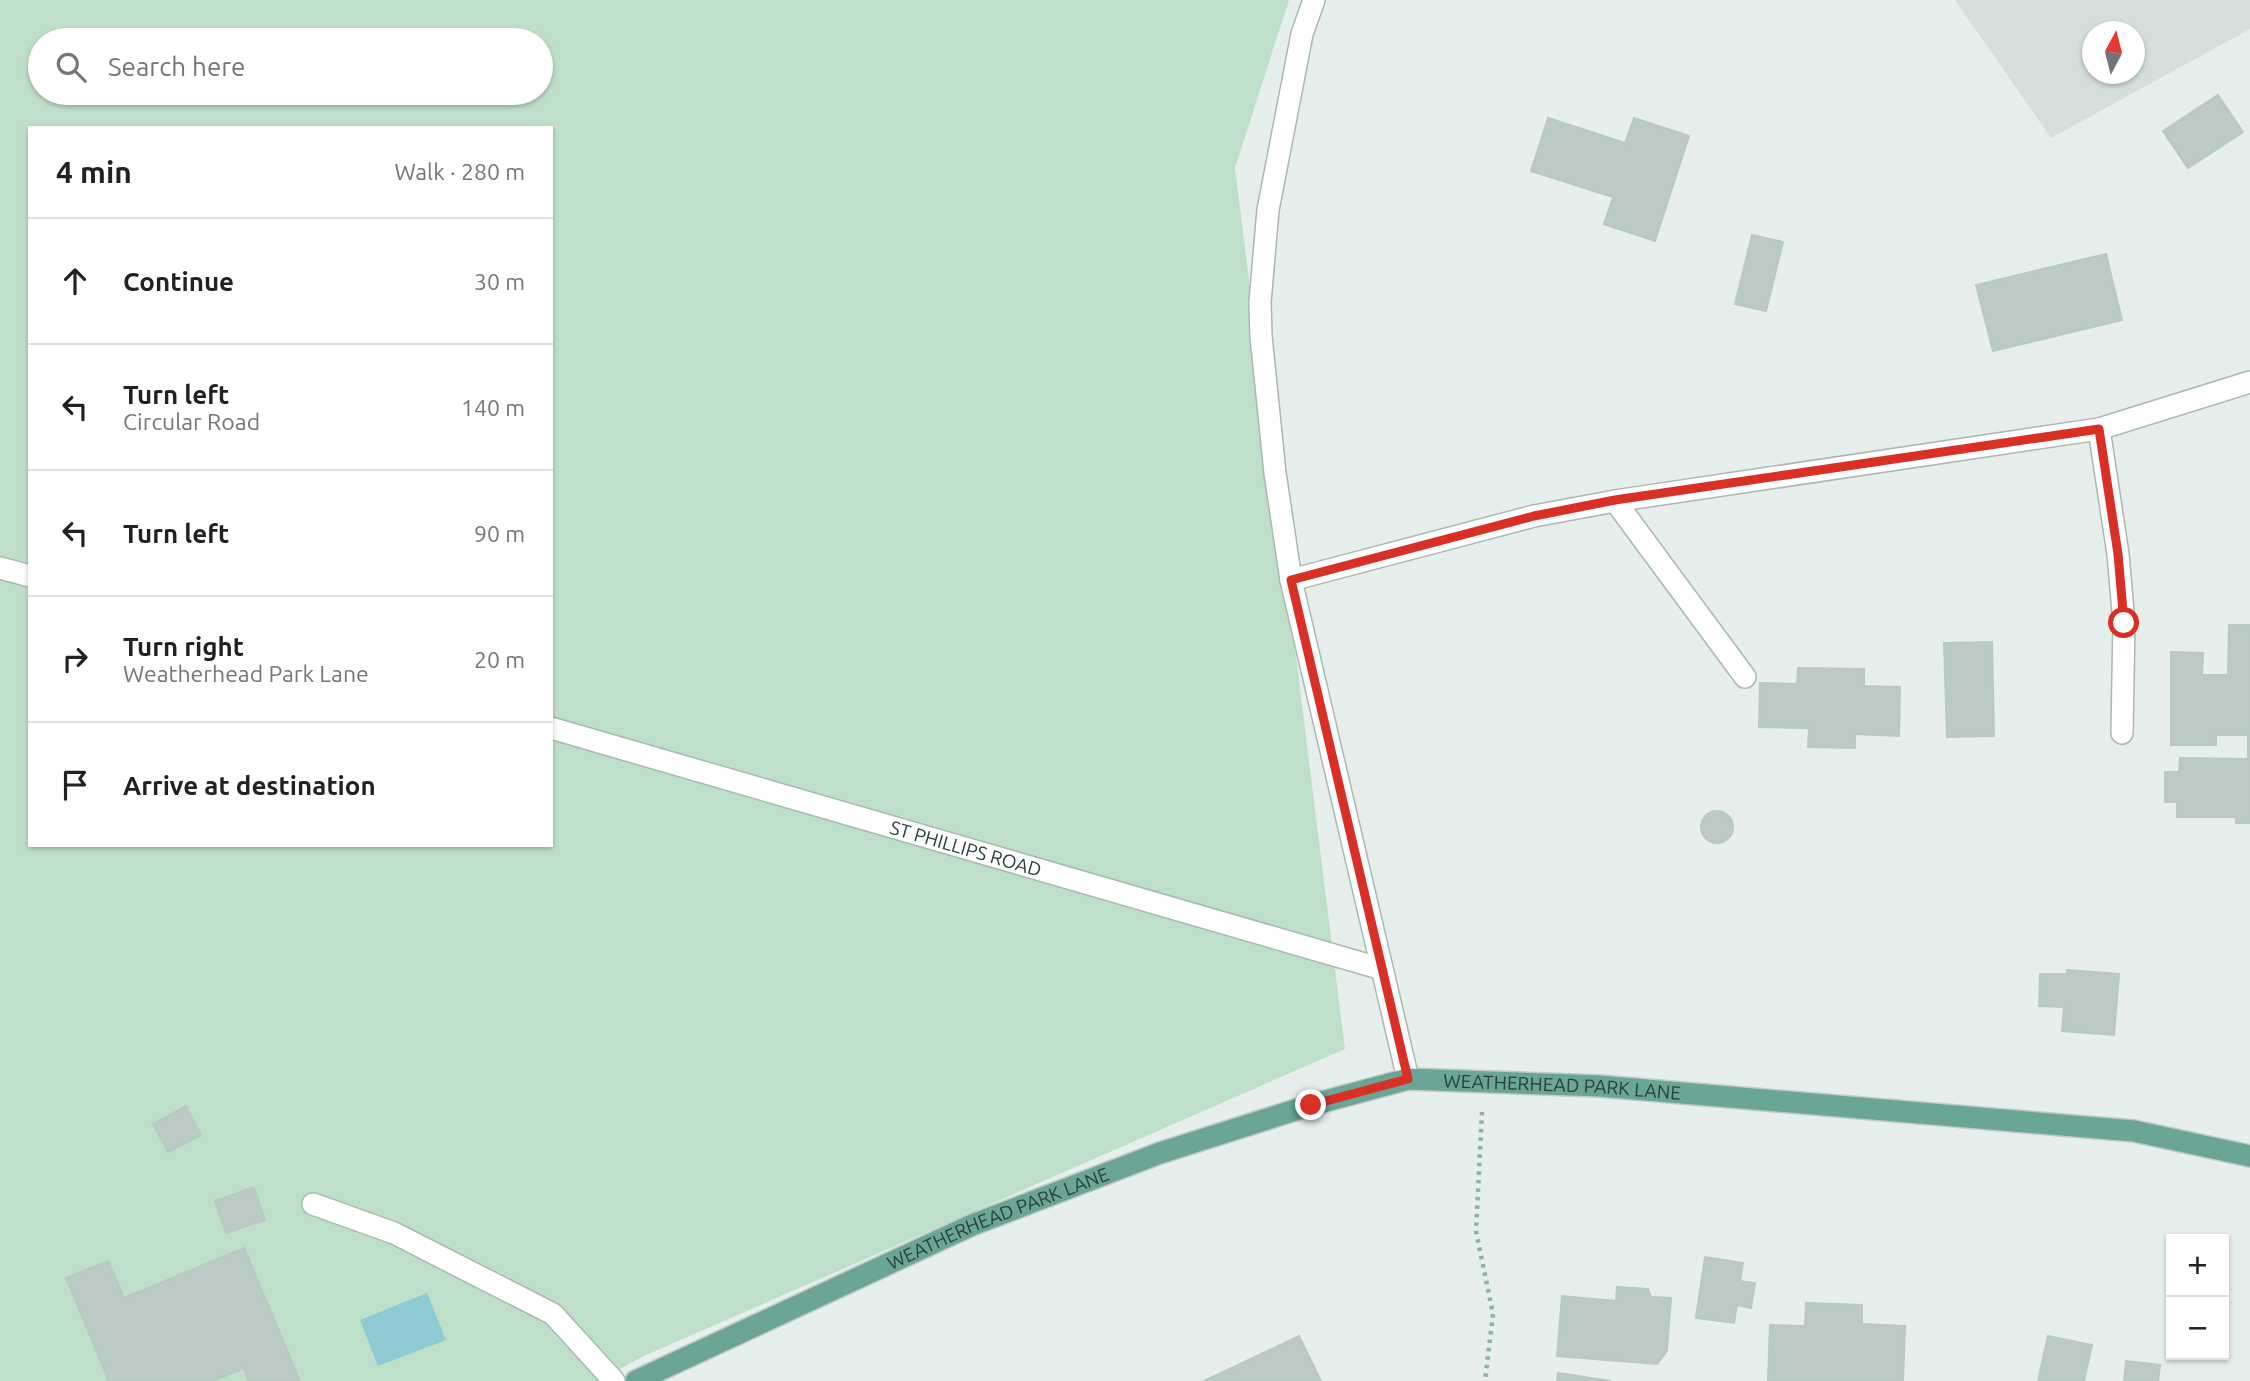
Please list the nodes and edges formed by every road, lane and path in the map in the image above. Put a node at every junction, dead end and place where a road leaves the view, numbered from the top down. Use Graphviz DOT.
graph roads {
  1 [pos="1314,0"];
  2 [pos="2250,382"];
  3 [pos="2099,429"];
  4 [pos="1615,500"];
  5 [pos="0,568"];
  6 [pos="28,575"];
  7 [pos="1291,580"];
  8 [pos="1745,677"];
  9 [pos="553,729"];
  10 [pos="2122,733"];
  11 [pos="1382,969"];
  12 [pos="1408,1079"];
  13 [pos="1483,1083"];
  14 [pos="2250,1156"];
  15 [pos="313,1204"];
  16 [pos="614,1381"];
  17 [pos="636,1381"];
  18 [pos="1485,1381"];
  1 -- 7 [label="street"];
  2 -- 3 [label="street"];
  3 -- 4 [label="street"];
  3 -- 10 [label="street"];
  4 -- 7 [label="street"];
  4 -- 8 [label="street"];
  5 -- 6 [label="street"];
  7 -- 11 [label="street"];
  9 -- 11 [label="street, ST PHILLIPS ROAD"];
  11 -- 12 [label="street"];
  12 -- 13 [label="main road, WEATHERHEAD PARK LANE"];
  12 -- 17 [label="main road, WEATHERHEAD PARK LANE"];
  13 -- 14 [label="main road, WEATHERHEAD PARK LANE"];
  13 -- 18 [label="path"];
  15 -- 16 [label="street"];
}
